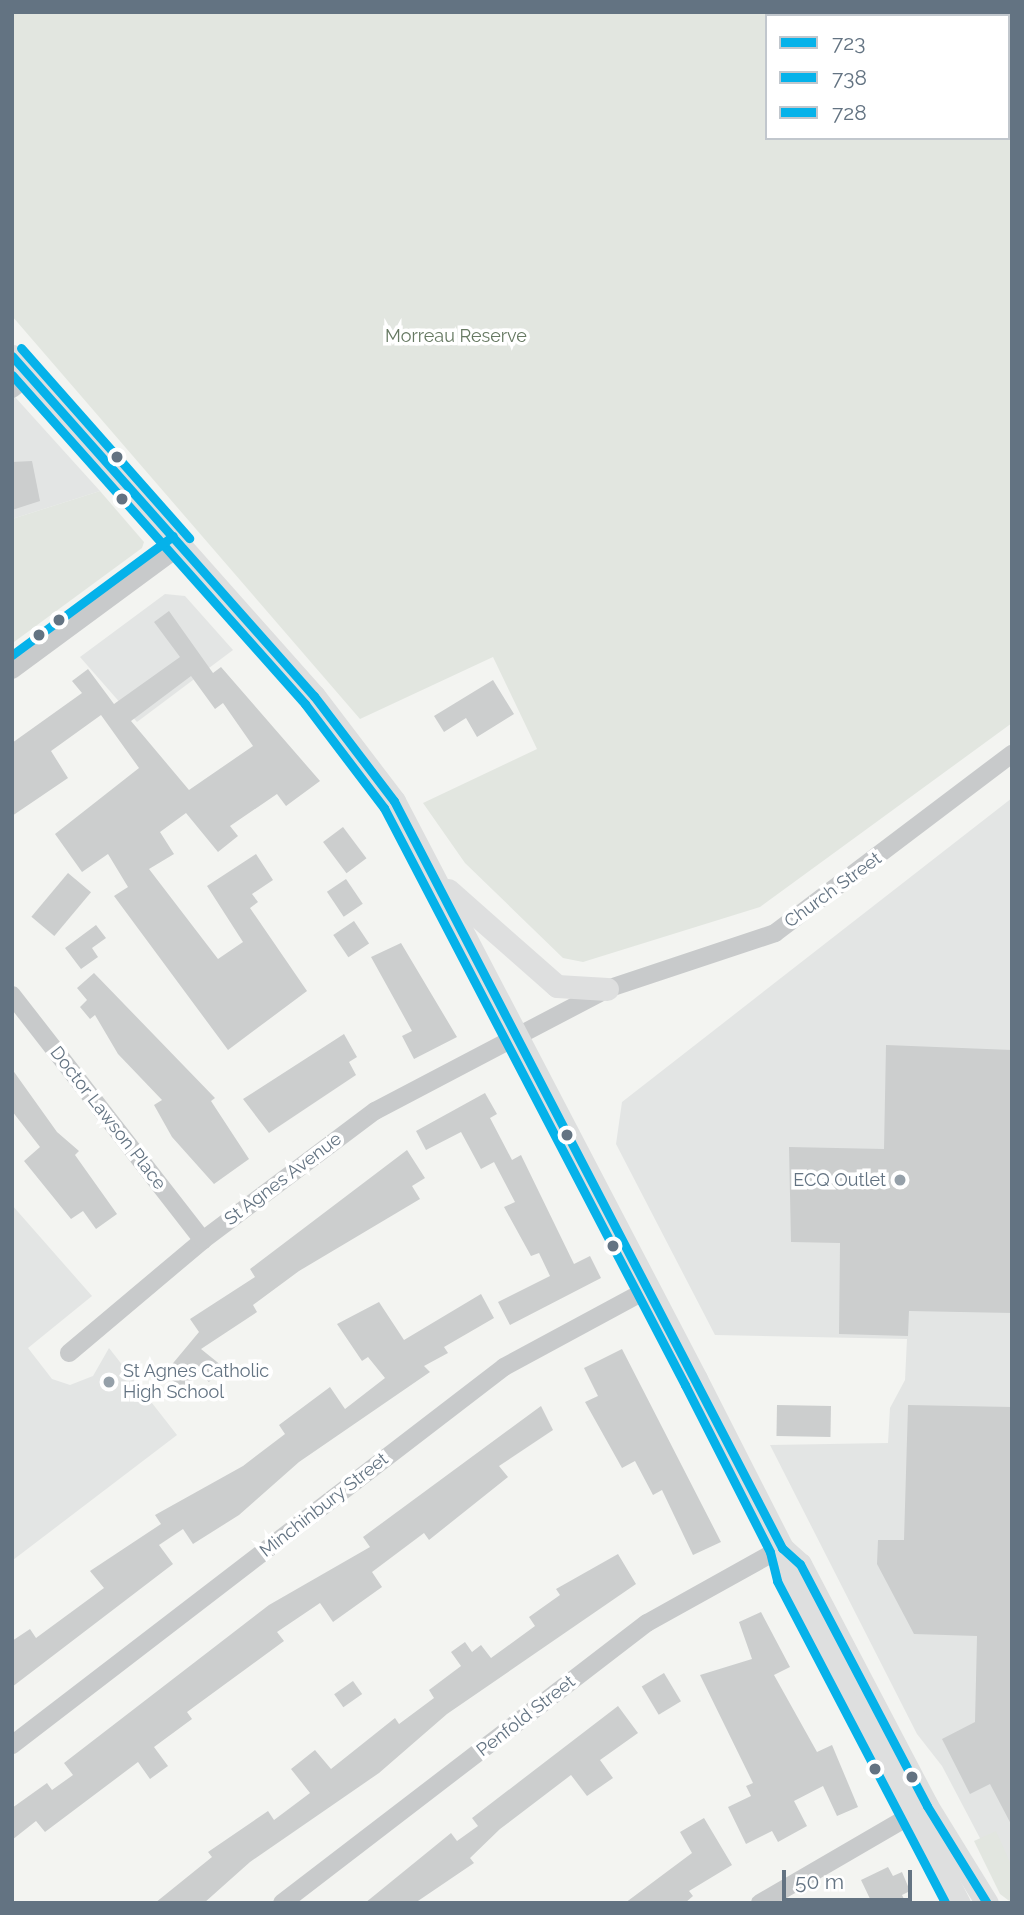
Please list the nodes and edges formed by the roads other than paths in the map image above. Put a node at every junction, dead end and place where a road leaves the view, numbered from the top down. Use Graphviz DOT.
graph roads {
  1 [pos="12,356"];
  2 [pos="20,382"];
  3 [pos="180,546"];
  4 [pos="12,670"];
  5 [pos="1012,754"];
  6 [pos="438,881"];
  7 [pos="607,989"];
  8 [pos="12,995"];
  9 [pos="517,1036"];
  10 [pos="203,1240"];
  11 [pos="650,1288"];
  12 [pos="69,1353"];
  13 [pos="782,1548"];
  14 [pos="12,1745"];
  15 [pos="920,1810"];
  16 [pos="282,1903"];
  17 [pos="760,1903"];
  18 [pos="959,1903"];
  19 [pos="987,1903"];
  1 -- 2 [label="main road"];
  2 -- 3 [label="main road"];
  3 -- 4 [label="street"];
  3 -- 6 [label="main road"];
  5 -- 7 [label="street, Church Street"];
  6 -- 7 [label="main road"];
  6 -- 9 [label="main road"];
  7 -- 9 [label="street, Church Street"];
  8 -- 10 [label="street, Doctor Lawson Place"];
  9 -- 10 [label="street, St Agnes Avenue"];
  9 -- 11 [label="main road"];
  10 -- 12 [label="street, St Agnes Avenue"];
  11 -- 13 [label="main road"];
  11 -- 14 [label="street, Minchinbury Street"];
  13 -- 15 [label="main road"];
  13 -- 16 [label="street, Penfold Street"];
  15 -- 17 [label="street"];
  15 -- 18 [label="main road"];
  15 -- 19 [label="main road"];
}
